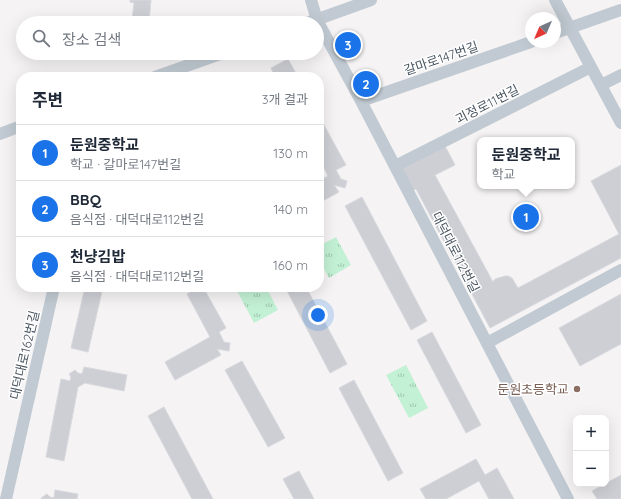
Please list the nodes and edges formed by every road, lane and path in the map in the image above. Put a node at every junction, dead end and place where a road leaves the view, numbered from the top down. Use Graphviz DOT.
graph roads {
  1 [pos="311,0"];
  2 [pos="371,0"];
  3 [pos="555,0"];
  4 [pos="621,10"];
  5 [pos="312,16"];
  6 [pos="324,17"];
  7 [pos="570,28"];
  8 [pos="561,31"];
  9 [pos="324,41"];
  10 [pos="525,44"];
  11 [pos="203,60"];
  12 [pos="591,67"];
  13 [pos="169,72"];
  14 [pos="621,75"];
  15 [pos="601,85"];
  16 [pos="361,101"];
  17 [pos="621,123"];
  18 [pos="16,128"];
  19 [pos="0,134"];
  20 [pos="395,166"];
  21 [pos="621,270"];
  22 [pos="53,292"];
  23 [pos="487,343"];
  24 [pos="6,499"];
  25 [pos="568,499"];
  1 -- 5 [label="street, 대덕대로112번길"];
  2 -- 6 [label="street"];
  3 -- 7 [label="street"];
  4 -- 7 [label="street"];
  7 -- 8 [label="street"];
  7 -- 12 [label="street"];
  9 -- 16 [label="street, 대덕대로112번길"];
  10 -- 16 [label="street, 갈마로147번길"];
  11 -- 13 [label="street"];
  12 -- 15 [label="street"];
  12 -- 20 [label="street, 괴정로11번길"];
  14 -- 15 [label="street"];
  15 -- 17 [label="street"];
  16 -- 20 [label="street, 대덕대로112번길"];
  18 -- 19 [label="street"];
  20 -- 23 [label="street, 대덕대로112번길"];
  21 -- 23 [label="street"];
  22 -- 24 [label="street, 대덕대로162번길"];
  23 -- 25 [label="street, 대덕대로112번길"];
}
